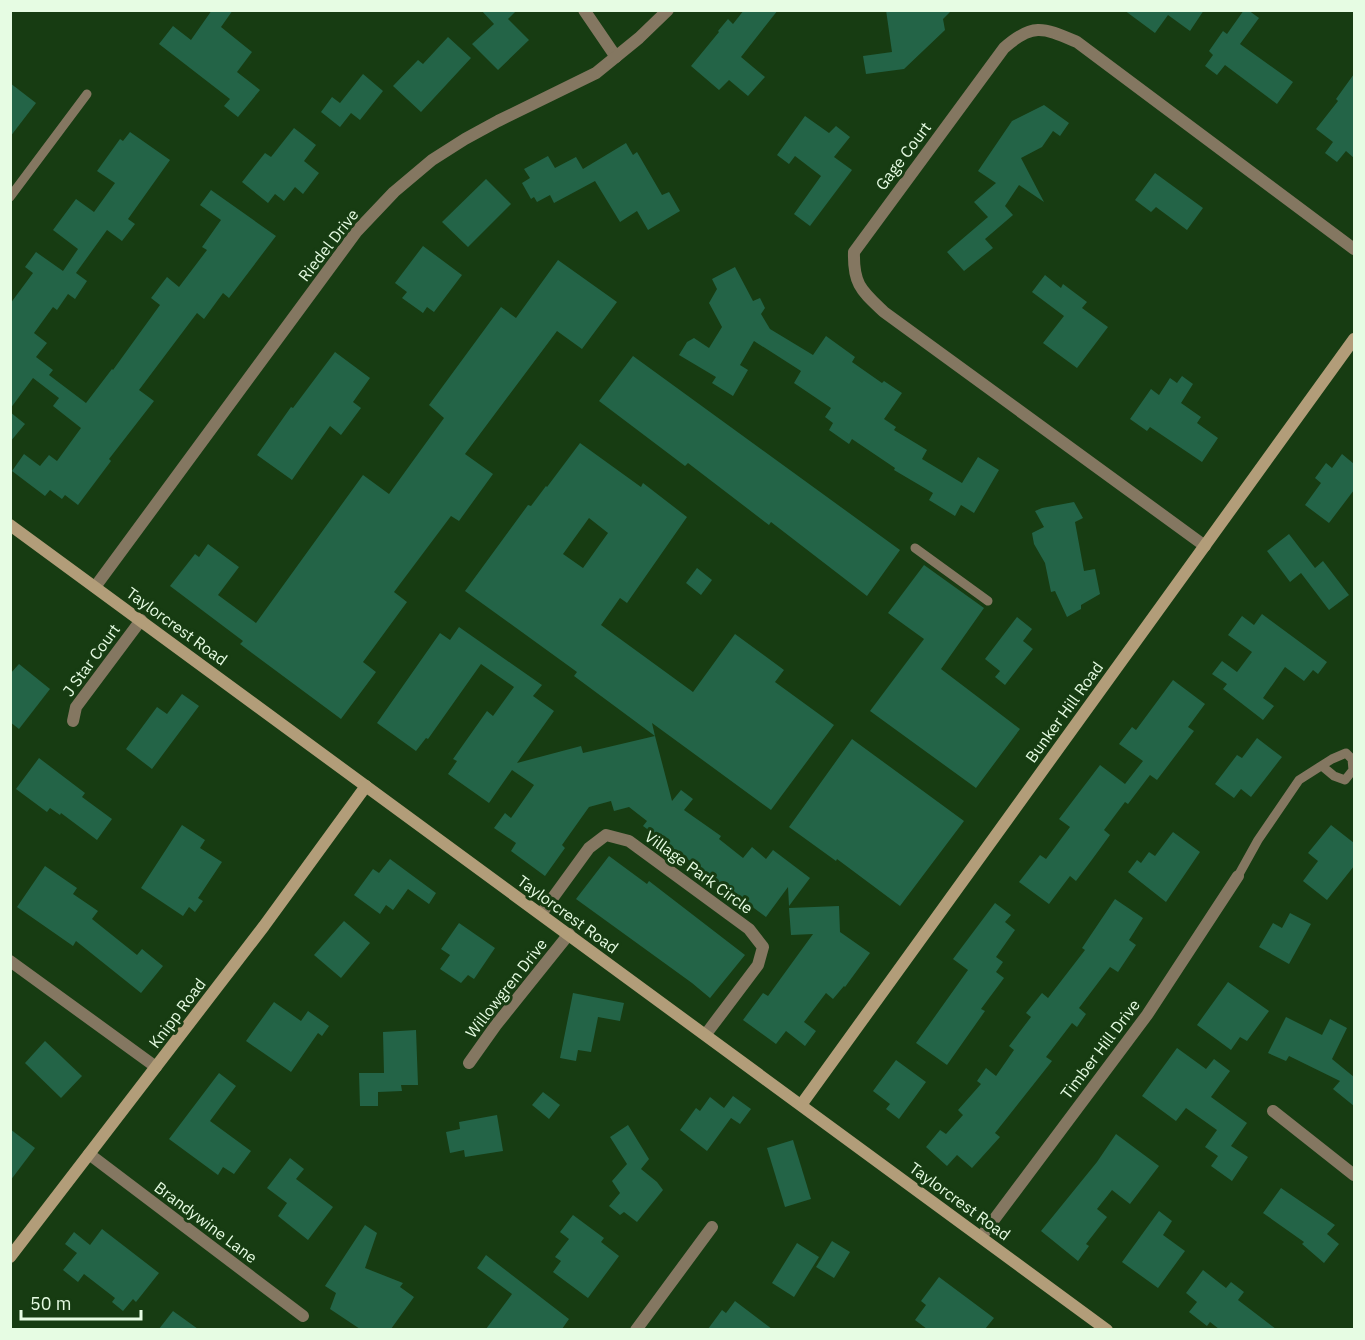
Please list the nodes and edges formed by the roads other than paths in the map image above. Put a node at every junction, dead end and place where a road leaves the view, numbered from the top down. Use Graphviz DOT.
graph roads {
  1 [pos="584,10"];
  2 [pos="668,10"];
  3 [pos="616,57"];
  4 [pos="87,94"];
  5 [pos="10,197"];
  6 [pos="1354,249"];
  7 [pos="1354,339"];
  8 [pos="10,525"];
  9 [pos="1205,546"];
  10 [pos="915,548"];
  11 [pos="95,587"];
  12 [pos="988,601"];
  13 [pos="141,620"];
  14 [pos="73,722"];
  15 [pos="1322,766"];
  16 [pos="366,786"];
  17 [pos="1238,876"];
  18 [pos="541,914"];
  19 [pos="568,934"];
  20 [pos="10,961"];
  21 [pos="706,1034"];
  22 [pos="469,1063"];
  23 [pos="156,1067"];
  24 [pos="801,1105"];
  25 [pos="1273,1112"];
  26 [pos="89,1154"];
  27 [pos="1354,1175"];
  28 [pos="712,1227"];
  29 [pos="981,1237"];
  30 [pos="12,1253"];
  31 [pos="303,1316"];
  32 [pos="636,1329"];
  33 [pos="1107,1329"];
  1 -- 3 [label="street"];
  2 -- 3 [label="street, Riedel Drive"];
  3 -- 11 [label="street, Riedel Drive"];
  4 -- 5 [label="lane"];
  6 -- 9 [label="street, Gage Court"];
  7 -- 9 [label="street, Bunker Hill Road"];
  8 -- 11 [label="street, Taylorcrest Road"];
  9 -- 24 [label="street, Bunker Hill Road"];
  10 -- 12 [label="lane"];
  11 -- 13 [label="street, Taylorcrest Road"];
  13 -- 14 [label="street, J Star Court"];
  13 -- 16 [label="street, Taylorcrest Road"];
  15 -- 17 [label="lane"];
  16 -- 18 [label="street, Taylorcrest Road"];
  16 -- 23 [label="street, Knipp Road"];
  17 -- 29 [label="street, Timber Hill Drive"];
  18 -- 19 [label="street, Taylorcrest Road"];
  18 -- 21 [label="street, Village Park Circle"];
  19 -- 21 [label="street, Taylorcrest Road"];
  19 -- 22 [label="street, Willowgren Drive"];
  20 -- 23 [label="street"];
  21 -- 24 [label="street, Taylorcrest Road"];
  23 -- 26 [label="street, Knipp Road"];
  24 -- 29 [label="street, Taylorcrest Road"];
  25 -- 27 [label="street"];
  26 -- 30 [label="street, Knipp Road"];
  26 -- 31 [label="street, Brandywine Lane"];
  28 -- 32 [label="street"];
  29 -- 33 [label="street, Taylorcrest Road"];
}
